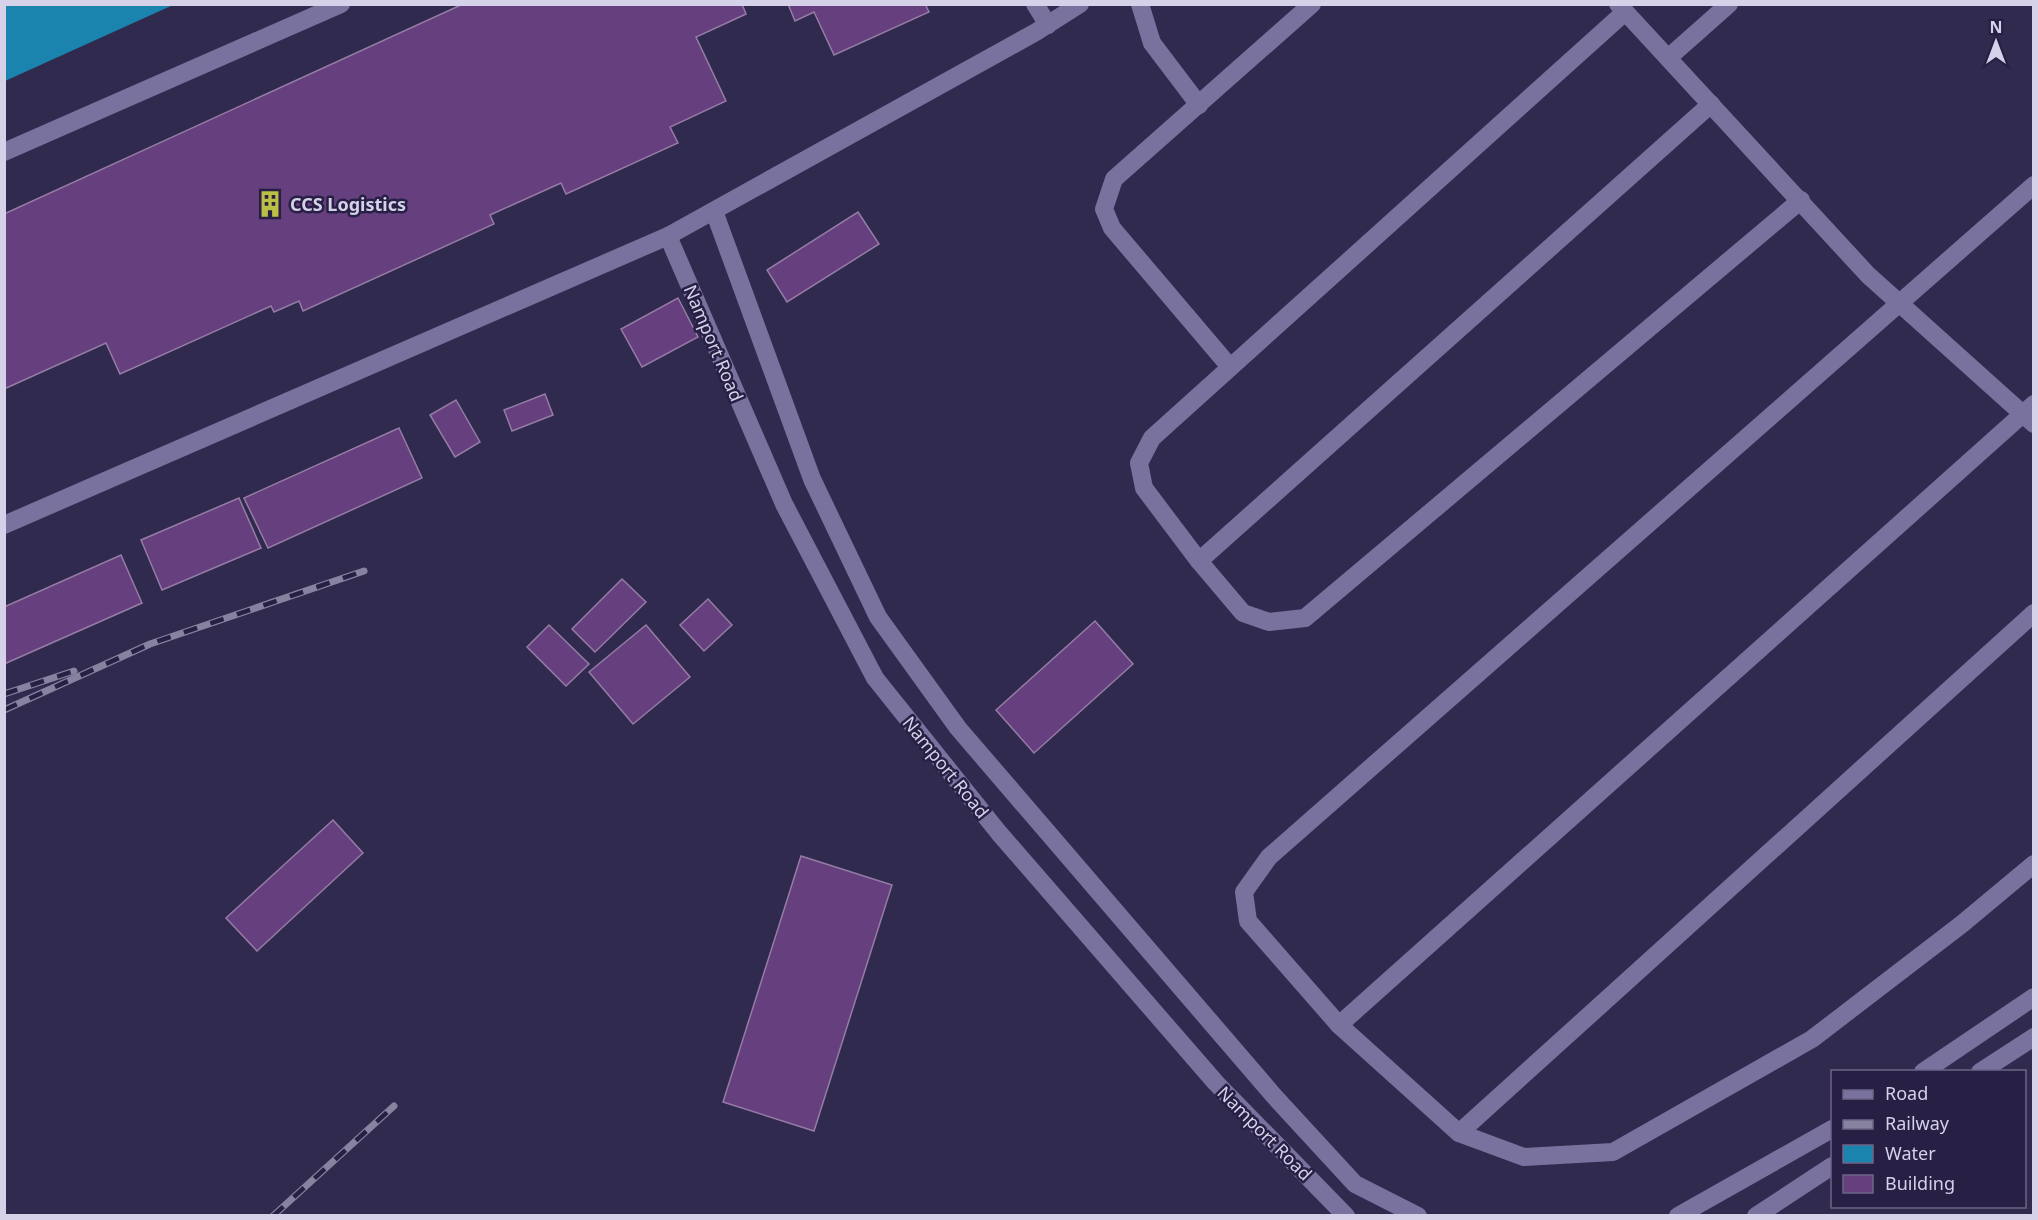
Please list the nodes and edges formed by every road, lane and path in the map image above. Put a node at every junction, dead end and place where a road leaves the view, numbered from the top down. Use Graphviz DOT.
graph roads {
  1 [pos="340,4"];
  2 [pos="1035,4"];
  3 [pos="1080,4"];
  4 [pos="1140,4"];
  5 [pos="1312,4"];
  6 [pos="1729,4"];
  7 [pos="1622,8"];
  8 [pos="1048,25"];
  9 [pos="1668,58"];
  10 [pos="1711,104"];
  11 [pos="1199,105"];
  12 [pos="4,152"];
  13 [pos="2034,185"];
  14 [pos="1801,200"];
  15 [pos="714,212"];
  16 [pos="668,236"];
  17 [pos="1901,303"];
  18 [pos="1230,367"];
  19 [pos="2030,414"];
  20 [pos="4,525"];
  21 [pos="1199,561"];
  22 [pos="2034,614"];
  23 [pos="2034,864"];
  24 [pos="2034,997"];
  25 [pos="1339,1025"];
  26 [pos="2034,1037"];
  27 [pos="1924,1070"];
  28 [pos="1982,1070"];
  29 [pos="1831,1130"];
  30 [pos="1459,1133"];
  31 [pos="1831,1167"];
  32 [pos="1346,1215"];
  33 [pos="1418,1215"];
  34 [pos="1678,1215"];
  35 [pos="1756,1215"];
  1 -- 12 [label="street"];
  2 -- 8 [label="street"];
  3 -- 8 [label="street"];
  4 -- 11 [label="street"];
  5 -- 11 [label="street"];
  6 -- 9 [label="street"];
  7 -- 9 [label="street"];
  7 -- 18 [label="street"];
  8 -- 15 [label="street"];
  9 -- 10 [label="street"];
  10 -- 14 [label="street"];
  10 -- 21 [label="street"];
  11 -- 18 [label="street"];
  13 -- 17 [label="street"];
  14 -- 17 [label="street"];
  14 -- 21 [label="street"];
  15 -- 16 [label="street"];
  15 -- 33 [label="street"];
  16 -- 20 [label="street"];
  16 -- 32 [label="street, Namport Road"];
  17 -- 19 [label="street"];
  17 -- 25 [label="street"];
  18 -- 21 [label="street"];
  19 -- 25 [label="street"];
  22 -- 30 [label="street"];
  23 -- 30 [label="street"];
  24 -- 27 [label="street"];
  25 -- 30 [label="street"];
  26 -- 28 [label="street"];
  29 -- 34 [label="street"];
  31 -- 35 [label="street"];
}
